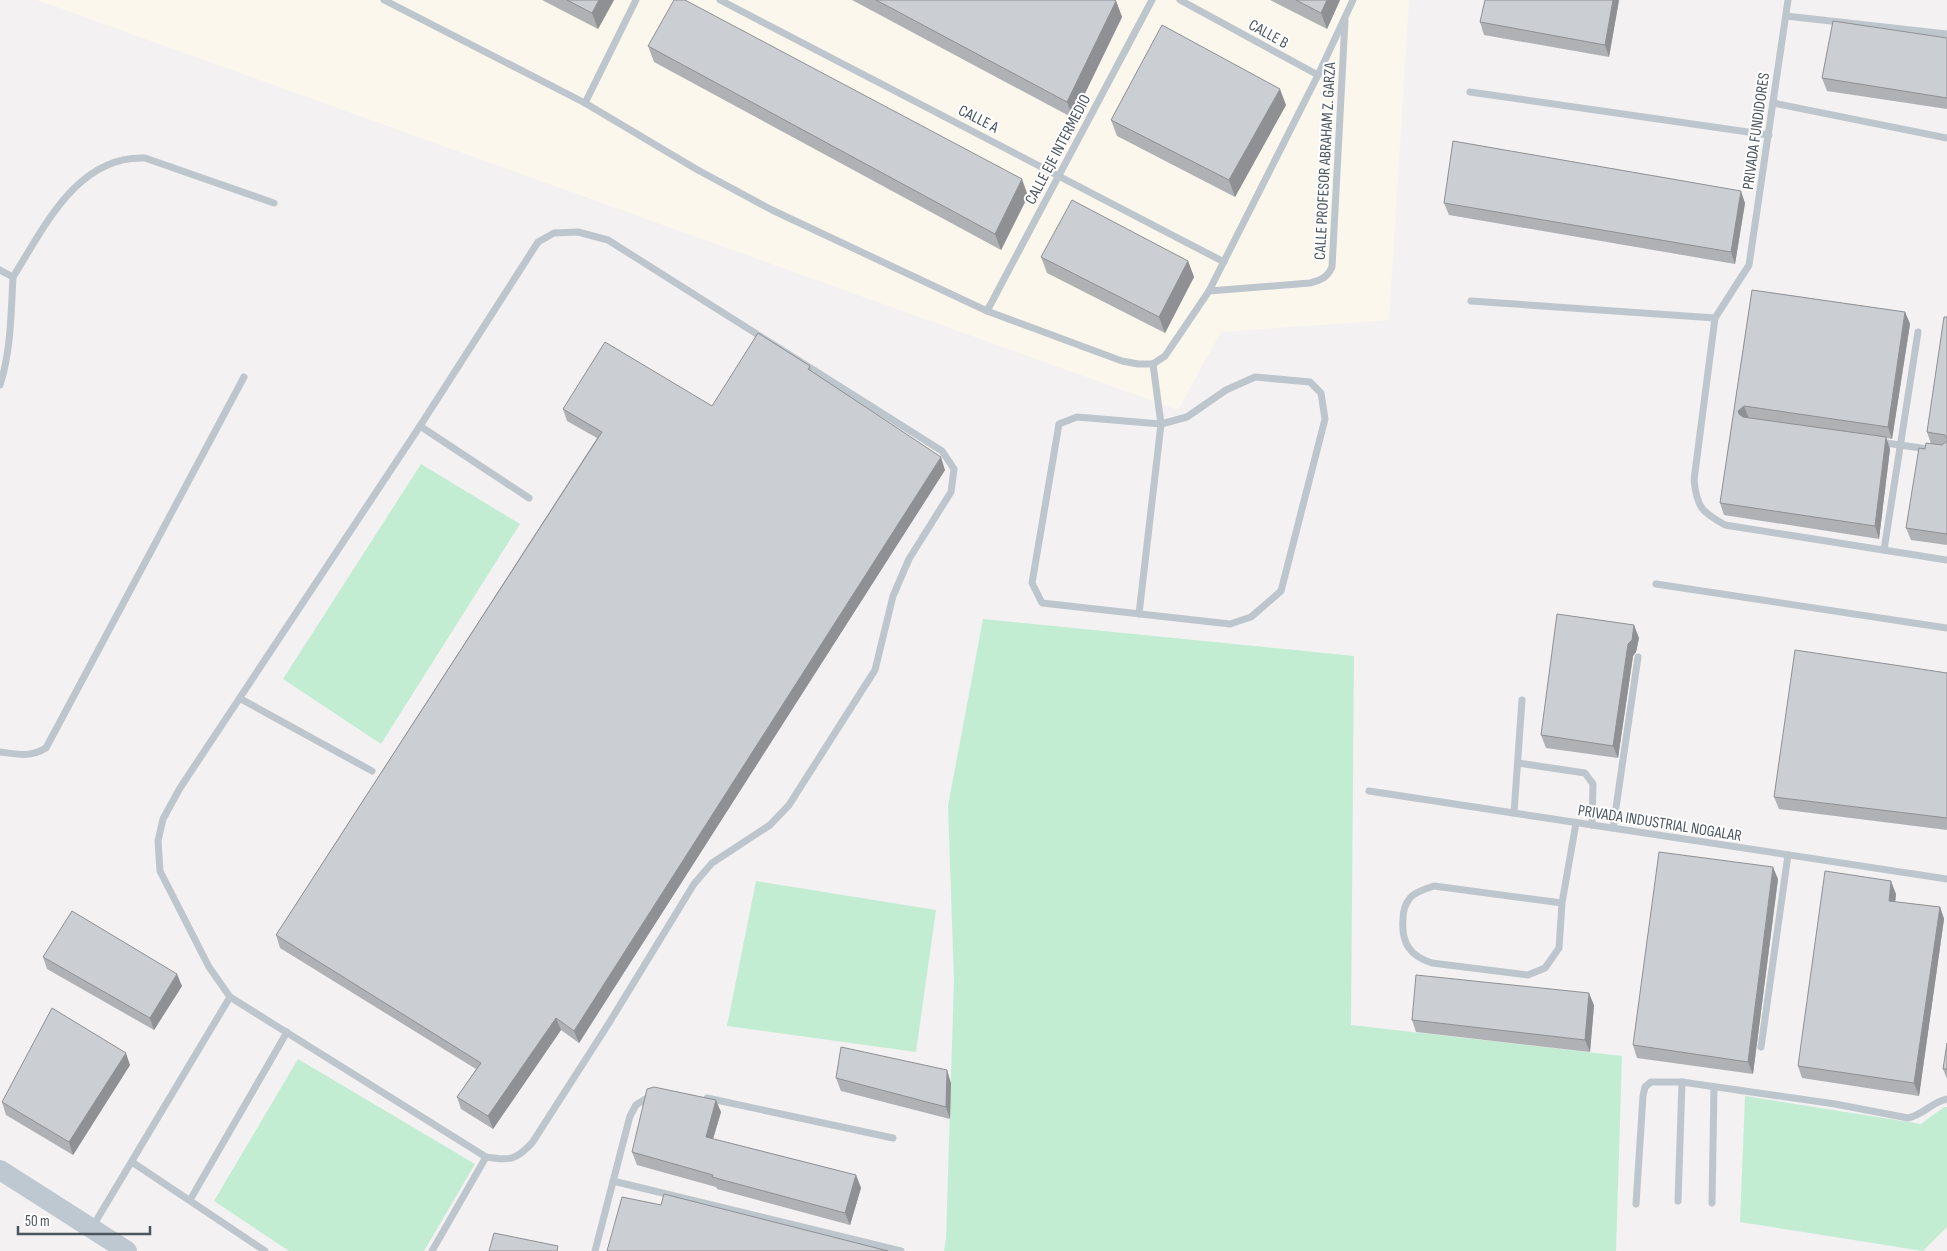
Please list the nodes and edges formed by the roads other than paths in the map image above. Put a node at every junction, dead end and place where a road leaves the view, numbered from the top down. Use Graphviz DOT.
graph roads {
  1 [pos="384,0"];
  2 [pos="636,0"];
  3 [pos="720,0"];
  4 [pos="1152,0"];
  5 [pos="1180,0"];
  6 [pos="1353,0"];
  7 [pos="1788,0"];
  8 [pos="1786,16"];
  9 [pos="1345,17"];
  10 [pos="1947,34"];
  11 [pos="1318,75"];
  12 [pos="1470,92"];
  13 [pos="585,103"];
  14 [pos="1773,103"];
  15 [pos="1769,134"];
  16 [pos="1947,138"];
  17 [pos="1059,175"];
  18 [pos="274,203"];
  19 [pos="1224,262"];
  20 [pos="0,270"];
  21 [pos="13,277"];
  22 [pos="1209,291"];
  23 [pos="1471,301"];
  24 [pos="987,312"];
  25 [pos="1715,318"];
  26 [pos="1918,332"];
  27 [pos="1153,364"];
  28 [pos="244,376"];
  29 [pos="0,385"];
  30 [pos="1160,424"];
  31 [pos="420,426"];
  32 [pos="1872,441"];
  33 [pos="1901,445"];
  34 [pos="1938,451"];
  35 [pos="529,498"];
  36 [pos="1884,550"];
  37 [pos="1947,560"];
  38 [pos="1656,584"];
  39 [pos="1139,614"];
  40 [pos="1947,628"];
  41 [pos="1638,657"];
  42 [pos="241,698"];
  43 [pos="1522,700"];
  44 [pos="0,752"];
  45 [pos="1518,763"];
  46 [pos="372,771"];
  47 [pos="1369,791"];
  48 [pos="1514,813"];
  49 [pos="1576,823"];
  50 [pos="1592,825"];
  51 [pos="1613,828"];
  52 [pos="1788,855"];
  53 [pos="1947,879"];
  54 [pos="1562,903"];
  55 [pos="230,997"];
  56 [pos="287,1032"];
  57 [pos="1762,1047"];
  58 [pos="1682,1082"];
  59 [pos="1714,1087"];
  60 [pos="660,1092"];
  61 [pos="698,1096"];
  62 [pos="1947,1099"];
  63 [pos="892,1138"];
  64 [pos="486,1157"];
  65 [pos="132,1162"];
  66 [pos="0,1170"];
  67 [pos="613,1181"];
  68 [pos="190,1200"];
  69 [pos="1678,1201"];
  70 [pos="1712,1203"];
  71 [pos="1636,1204"];
  72 [pos="92,1228"];
  73 [pos="127,1251"];
  74 [pos="265,1251"];
  75 [pos="432,1251"];
  76 [pos="595,1251"];
  77 [pos="901,1251"];
  1 -- 13 [label="lane"];
  2 -- 13 [label="lane"];
  3 -- 17 [label="lane, CALLE A"];
  4 -- 17 [label="lane, CALLE EJE INTERMEDIO"];
  5 -- 11 [label="lane, CALLE B"];
  6 -- 9 [label="lane, CALLE PROFESOR ABRAHAM Z. GARZA"];
  7 -- 8 [label="lane, PRIVADA FUNDIDORES"];
  8 -- 10 [label="lane"];
  8 -- 14 [label="lane, PRIVADA FUNDIDORES"];
  9 -- 11 [label="lane, CALLE PROFESOR ABRAHAM Z. GARZA"];
  9 -- 22 [label="lane, CALLE PROFESOR ABRAHAM Z. GARZA"];
  11 -- 19 [label="lane, CALLE PROFESOR ABRAHAM Z. GARZA"];
  12 -- 15 [label="lane"];
  13 -- 24 [label="lane"];
  14 -- 15 [label="lane, PRIVADA FUNDIDORES"];
  14 -- 16 [label="lane"];
  15 -- 25 [label="lane, PRIVADA FUNDIDORES"];
  17 -- 19 [label="lane, CALLE A"];
  17 -- 24 [label="lane, CALLE EJE INTERMEDIO"];
  18 -- 21 [label="lane"];
  19 -- 22 [label="lane, CALLE PROFESOR ABRAHAM Z. GARZA"];
  20 -- 21 [label="lane"];
  21 -- 29 [label="lane"];
  22 -- 27 [label="lane, CALLE PROFESOR ABRAHAM Z. GARZA"];
  23 -- 25 [label="lane"];
  24 -- 27 [label="lane"];
  25 -- 36 [label="lane"];
  26 -- 33 [label="lane"];
  27 -- 30 [label="lane"];
  28 -- 44 [label="lane"];
  30 -- 39 [label="lane"];
  30 -- 39 [label="lane"];
  30 -- 39 [label="lane"];
  31 -- 35 [label="lane"];
  31 -- 42 [label="lane"];
  31 -- 64 [label="lane"];
  32 -- 33 [label="lane"];
  33 -- 34 [label="lane"];
  33 -- 36 [label="lane"];
  36 -- 37 [label="lane"];
  38 -- 40 [label="lane"];
  41 -- 51 [label="lane"];
  42 -- 46 [label="lane"];
  42 -- 55 [label="lane"];
  43 -- 45 [label="lane"];
  45 -- 48 [label="lane"];
  45 -- 50 [label="lane"];
  47 -- 48 [label="lane, PRIVADA INDUSTRIAL NOGALAR"];
  48 -- 49 [label="lane, PRIVADA INDUSTRIAL NOGALAR"];
  49 -- 50 [label="lane, PRIVADA INDUSTRIAL NOGALAR"];
  49 -- 54 [label="lane"];
  50 -- 51 [label="lane, PRIVADA INDUSTRIAL NOGALAR"];
  51 -- 52 [label="lane, PRIVADA INDUSTRIAL NOGALAR"];
  52 -- 53 [label="lane, PRIVADA INDUSTRIAL NOGALAR"];
  52 -- 57 [label="lane"];
  54 -- 54 [label="lane"];
  55 -- 56 [label="lane"];
  55 -- 65 [label="lane"];
  56 -- 64 [label="lane"];
  56 -- 68 [label="lane"];
  58 -- 59 [label="lane"];
  58 -- 69 [label="lane"];
  58 -- 71 [label="lane"];
  59 -- 62 [label="lane"];
  59 -- 70 [label="lane"];
  60 -- 67 [label="lane"];
  61 -- 63 [label="lane"];
  64 -- 75 [label="lane"];
  65 -- 68 [label="lane"];
  65 -- 72 [label="lane"];
  66 -- 72 [label="street"];
  67 -- 76 [label="lane"];
  67 -- 77 [label="lane"];
  68 -- 74 [label="lane"];
  72 -- 73 [label="street"];
}
